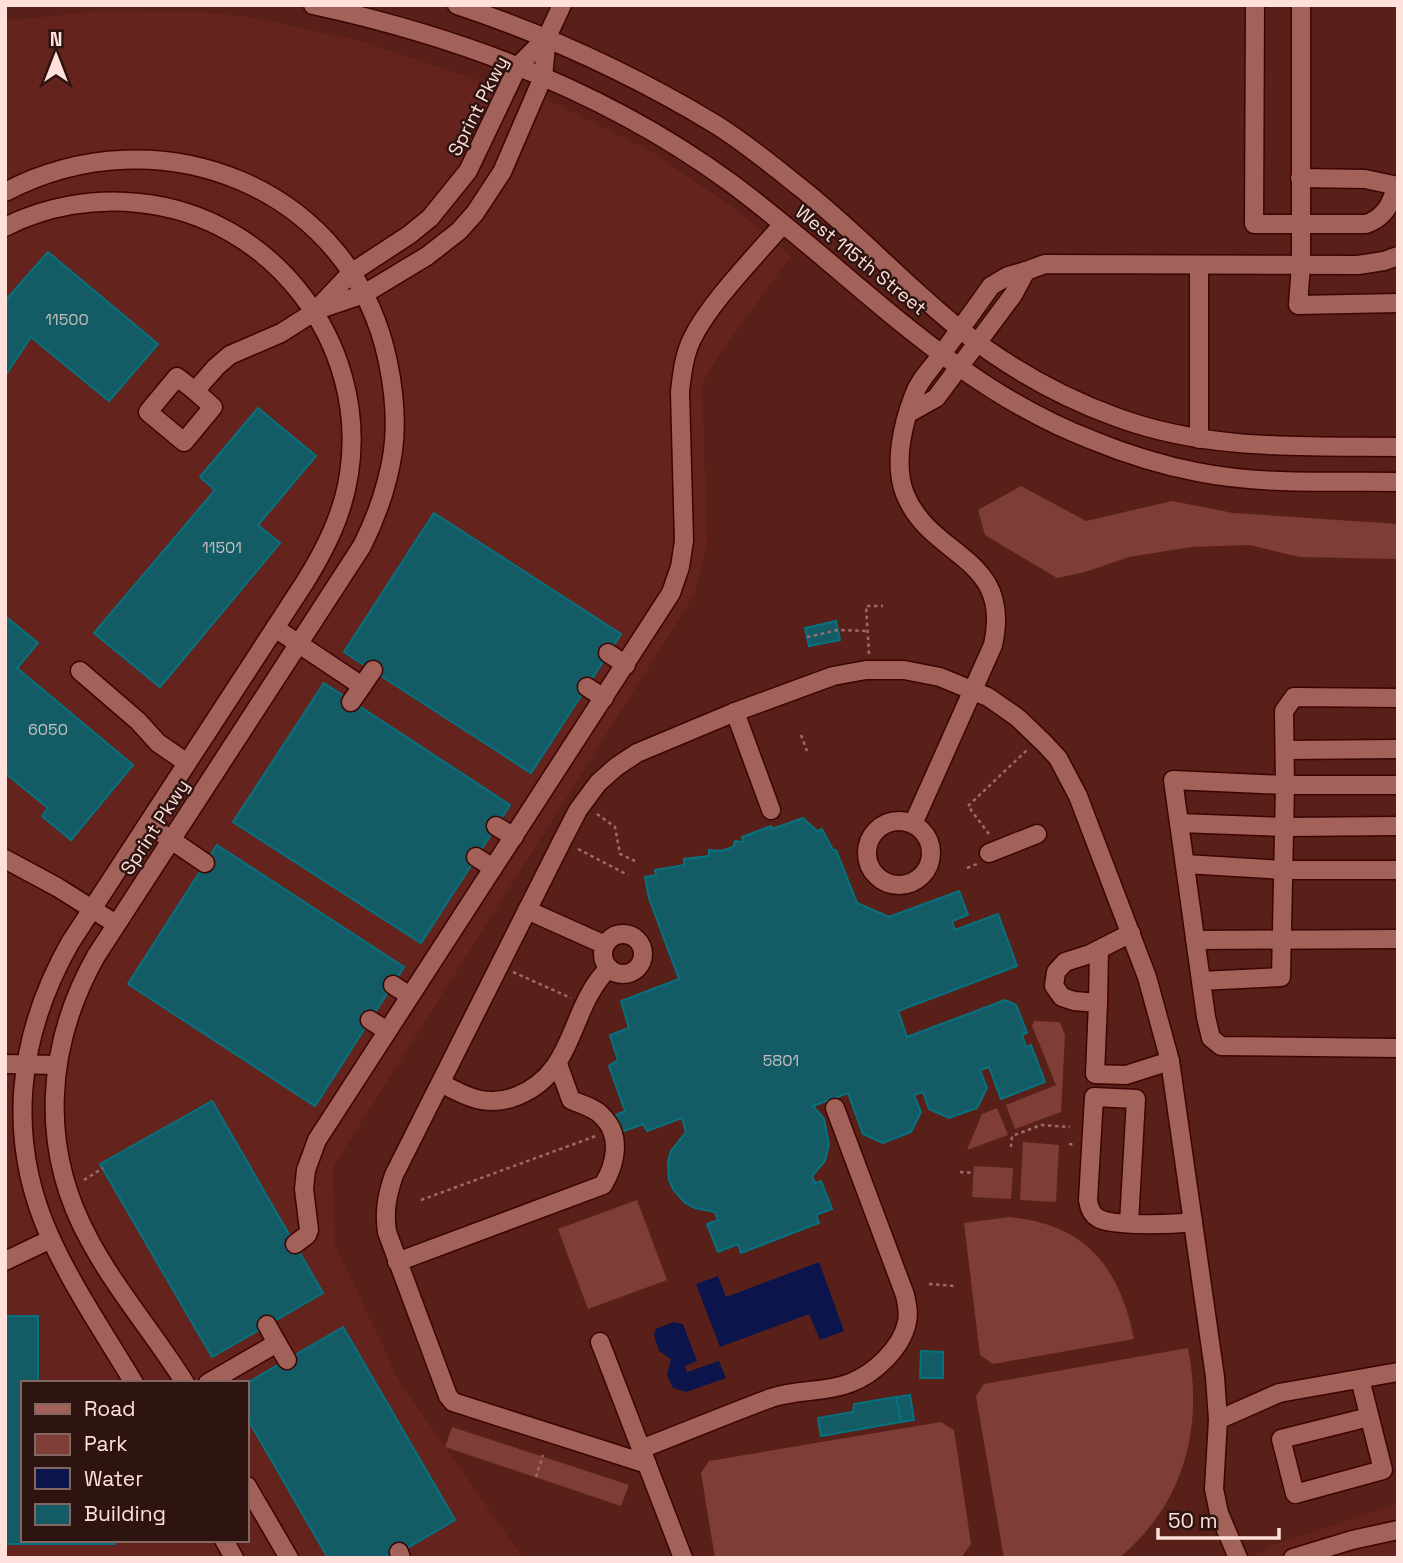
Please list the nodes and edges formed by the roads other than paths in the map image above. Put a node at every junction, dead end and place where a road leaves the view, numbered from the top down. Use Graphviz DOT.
graph roads {
  1 [pos="313,5"];
  2 [pos="457,5"];
  3 [pos="562,5"];
  4 [pos="1255,5"];
  5 [pos="1301,5"];
  6 [pos="547,37"];
  7 [pos="518,66"];
  8 [pos="543,77"];
  9 [pos="1300,178"];
  10 [pos="1397,186"];
  11 [pos="5,192"];
  12 [pos="783,224"];
  13 [pos="1300,225"];
  14 [pos="5,227"];
  15 [pos="1398,256"];
  16 [pos="1199,265"];
  17 [pos="1301,265"];
  18 [pos="1026,271"];
  19 [pos="351,273"];
  20 [pos="364,294"];
  21 [pos="1398,303"];
  22 [pos="314,312"];
  23 [pos="960,330"];
  24 [pos="977,342"];
  25 [pos="942,354"];
  26 [pos="959,367"];
  27 [pos="195,391"];
  28 [pos="909,413"];
  29 [pos="1199,439"];
  30 [pos="1398,447"];
  31 [pos="1398,482"];
  32 [pos="275,628"];
  33 [pos="298,644"];
  34 [pos="608,653"];
  35 [pos="626,664"];
  36 [pos="373,670"];
  37 [pos="80,671"];
  38 [pos="362,686"];
  39 [pos="587,687"];
  40 [pos="973,689"];
  41 [pos="604,698"];
  42 [pos="1398,698"];
  43 [pos="351,702"];
  44 [pos="734,712"];
  45 [pos="1398,749"];
  46 [pos="1284,750"];
  47 [pos="187,763"];
  48 [pos="1284,785"];
  49 [pos="1398,785"];
  50 [pos="771,810"];
  51 [pos="1179,823"];
  52 [pos="148,824"];
  53 [pos="913,824"];
  54 [pos="496,826"];
  55 [pos="1398,826"];
  56 [pos="1284,827"];
  57 [pos="1037,834"];
  58 [pos="514,837"];
  59 [pos="171,840"];
  60 [pos="476,857"];
  61 [pos="985,858"];
  62 [pos="5,859"];
  63 [pos="205,863"];
  64 [pos="1185,864"];
  65 [pos="494,868"];
  66 [pos="1283,870"];
  67 [pos="1398,870"];
  68 [pos="92,909"];
  69 [pos="527,910"];
  70 [pos="116,925"];
  71 [pos="1131,933"];
  72 [pos="1398,939"];
  73 [pos="1195,940"];
  74 [pos="1282,940"];
  75 [pos="605,945"];
  76 [pos="1099,950"];
  77 [pos="609,968"];
  78 [pos="1201,982"];
  79 [pos="393,985"];
  80 [pos="410,996"];
  81 [pos="1098,1003"];
  82 [pos="370,1020"];
  83 [pos="387,1031"];
  84 [pos="1398,1048"];
  85 [pos="1170,1061"];
  86 [pos="558,1063"];
  87 [pos="5,1064"];
  88 [pos="25,1065"];
  89 [pos="57,1065"];
  90 [pos="1095,1074"];
  91 [pos="441,1083"];
  92 [pos="1094,1097"];
  93 [pos="835,1108"];
  94 [pos="1193,1222"];
  95 [pos="1129,1223"];
  96 [pos="51,1239"];
  97 [pos="295,1244"];
  98 [pos="5,1261"];
  99 [pos="397,1262"];
  100 [pos="267,1325"];
  101 [pos="600,1342"];
  102 [pos="277,1343"];
  103 [pos="287,1360"];
  104 [pos="1398,1372"];
  105 [pos="1360,1379"];
  106 [pos="133,1381"];
  107 [pos="184,1381"];
  108 [pos="211,1381"];
  109 [pos="1369,1417"];
  110 [pos="1217,1420"];
  111 [pos="644,1456"];
  112 [pos="248,1488"];
  113 [pos="1398,1530"];
  114 [pos="225,1542"];
  115 [pos="234,1558"];
  116 [pos="289,1558"];
  117 [pos="683,1558"];
  118 [pos="1238,1558"];
  119 [pos="1293,1558"];
  1 -- 7 [label="street, West 115th Street"];
  2 -- 6 [label="street, West 115th Street"];
  3 -- 6 [label="street"];
  4 -- 13 [label="street"];
  5 -- 9 [label="street"];
  6 -- 7 [label="street, Sprint Pkwy"];
  6 -- 8 [label="street"];
  6 -- 23 [label="street, West 115th Street"];
  7 -- 8 [label="street, West 115th Street"];
  7 -- 19 [label="street, Sprint Pkwy"];
  8 -- 12 [label="street, West 115th Street"];
  8 -- 20 [label="street"];
  9 -- 10 [label="street"];
  9 -- 13 [label="street"];
  10 -- 13 [label="street"];
  11 -- 19 [label="street, Sprint Pkwy"];
  12 -- 25 [label="street, West 115th Street"];
  12 -- 35 [label="street"];
  13 -- 17 [label="street"];
  14 -- 22 [label="street, Sprint Pkwy"];
  15 -- 17 [label="street"];
  16 -- 17 [label="street"];
  16 -- 18 [label="street"];
  16 -- 29 [label="street"];
  17 -- 21 [label="street"];
  18 -- 23 [label="street"];
  18 -- 24 [label="street"];
  19 -- 20 [label="street, Sprint Pkwy"];
  19 -- 22 [label="street, Sprint Pkwy"];
  20 -- 22 [label="street"];
  20 -- 33 [label="street, Sprint Pkwy"];
  22 -- 27 [label="street"];
  22 -- 32 [label="street, Sprint Pkwy"];
  23 -- 24 [label="street, West 115th Street"];
  23 -- 25 [label="street"];
  24 -- 26 [label="street"];
  24 -- 29 [label="street, West 115th Street"];
  25 -- 26 [label="street, West 115th Street"];
  25 -- 28 [label="street"];
  26 -- 28 [label="street"];
  26 -- 31 [label="street, West 115th Street"];
  28 -- 40 [label="street"];
  29 -- 30 [label="street, West 115th Street"];
  32 -- 33 [label="street"];
  32 -- 47 [label="street, Sprint Pkwy"];
  33 -- 38 [label="street"];
  33 -- 59 [label="street, Sprint Pkwy"];
  34 -- 35 [label="street"];
  35 -- 41 [label="street"];
  36 -- 38 [label="street"];
  37 -- 47 [label="street"];
  38 -- 43 [label="street"];
  39 -- 41 [label="street"];
  40 -- 44 [label="street"];
  40 -- 53 [label="street"];
  40 -- 71 [label="street"];
  41 -- 58 [label="street"];
  42 -- 46 [label="street"];
  44 -- 50 [label="street"];
  44 -- 69 [label="street"];
  45 -- 46 [label="street"];
  46 -- 48 [label="street"];
  47 -- 52 [label="street, Sprint Pkwy"];
  48 -- 49 [label="street"];
  48 -- 51 [label="street"];
  48 -- 56 [label="street"];
  51 -- 56 [label="street"];
  51 -- 64 [label="street"];
  52 -- 59 [label="street"];
  52 -- 68 [label="street, Sprint Pkwy"];
  54 -- 58 [label="street"];
  55 -- 56 [label="street"];
  56 -- 66 [label="street"];
  57 -- 61 [label="street"];
  58 -- 65 [label="street"];
  59 -- 63 [label="street"];
  59 -- 70 [label="street, Sprint Pkwy"];
  60 -- 65 [label="street"];
  62 -- 68 [label="street"];
  64 -- 66 [label="street"];
  64 -- 73 [label="street"];
  65 -- 80 [label="street"];
  66 -- 67 [label="street"];
  66 -- 74 [label="street"];
  68 -- 70 [label="street"];
  68 -- 88 [label="street, Sprint Pkwy"];
  69 -- 75 [label="street"];
  69 -- 91 [label="street"];
  70 -- 89 [label="street, Sprint Pkwy"];
  71 -- 76 [label="street"];
  71 -- 85 [label="street"];
  72 -- 74 [label="street"];
  73 -- 74 [label="street"];
  73 -- 78 [label="street"];
  74 -- 78 [label="street"];
  75 -- 77 [label="street"];
  75 -- 77 [label="street"];
  76 -- 81 [label="street"];
  76 -- 81 [label="street"];
  77 -- 86 [label="street"];
  78 -- 84 [label="street"];
  79 -- 80 [label="street"];
  80 -- 83 [label="street"];
  81 -- 90 [label="street"];
  82 -- 83 [label="street"];
  83 -- 97 [label="street"];
  85 -- 90 [label="street"];
  85 -- 94 [label="street"];
  86 -- 91 [label="street"];
  86 -- 99 [label="street"];
  87 -- 88 [label="street"];
  88 -- 89 [label="street"];
  88 -- 96 [label="street, Sprint Pkwy"];
  89 -- 107 [label="street, Sprint Pkwy"];
  90 -- 92 [label="street"];
  91 -- 99 [label="street"];
  92 -- 95 [label="street"];
  92 -- 95 [label="street"];
  93 -- 111 [label="street"];
  94 -- 95 [label="street"];
  94 -- 110 [label="street"];
  96 -- 98 [label="street"];
  96 -- 106 [label="street, Sprint Pkwy"];
  99 -- 111 [label="street"];
  100 -- 102 [label="street"];
  101 -- 111 [label="street"];
  102 -- 103 [label="street"];
  102 -- 108 [label="street"];
  104 -- 105 [label="street"];
  105 -- 109 [label="street"];
  105 -- 110 [label="street"];
  109 -- 109 [label="street"];
  110 -- 118 [label="street"];
  111 -- 117 [label="street"];
  112 -- 116 [label="street"];
  113 -- 119 [label="street"];
  114 -- 115 [label="street"];
}
